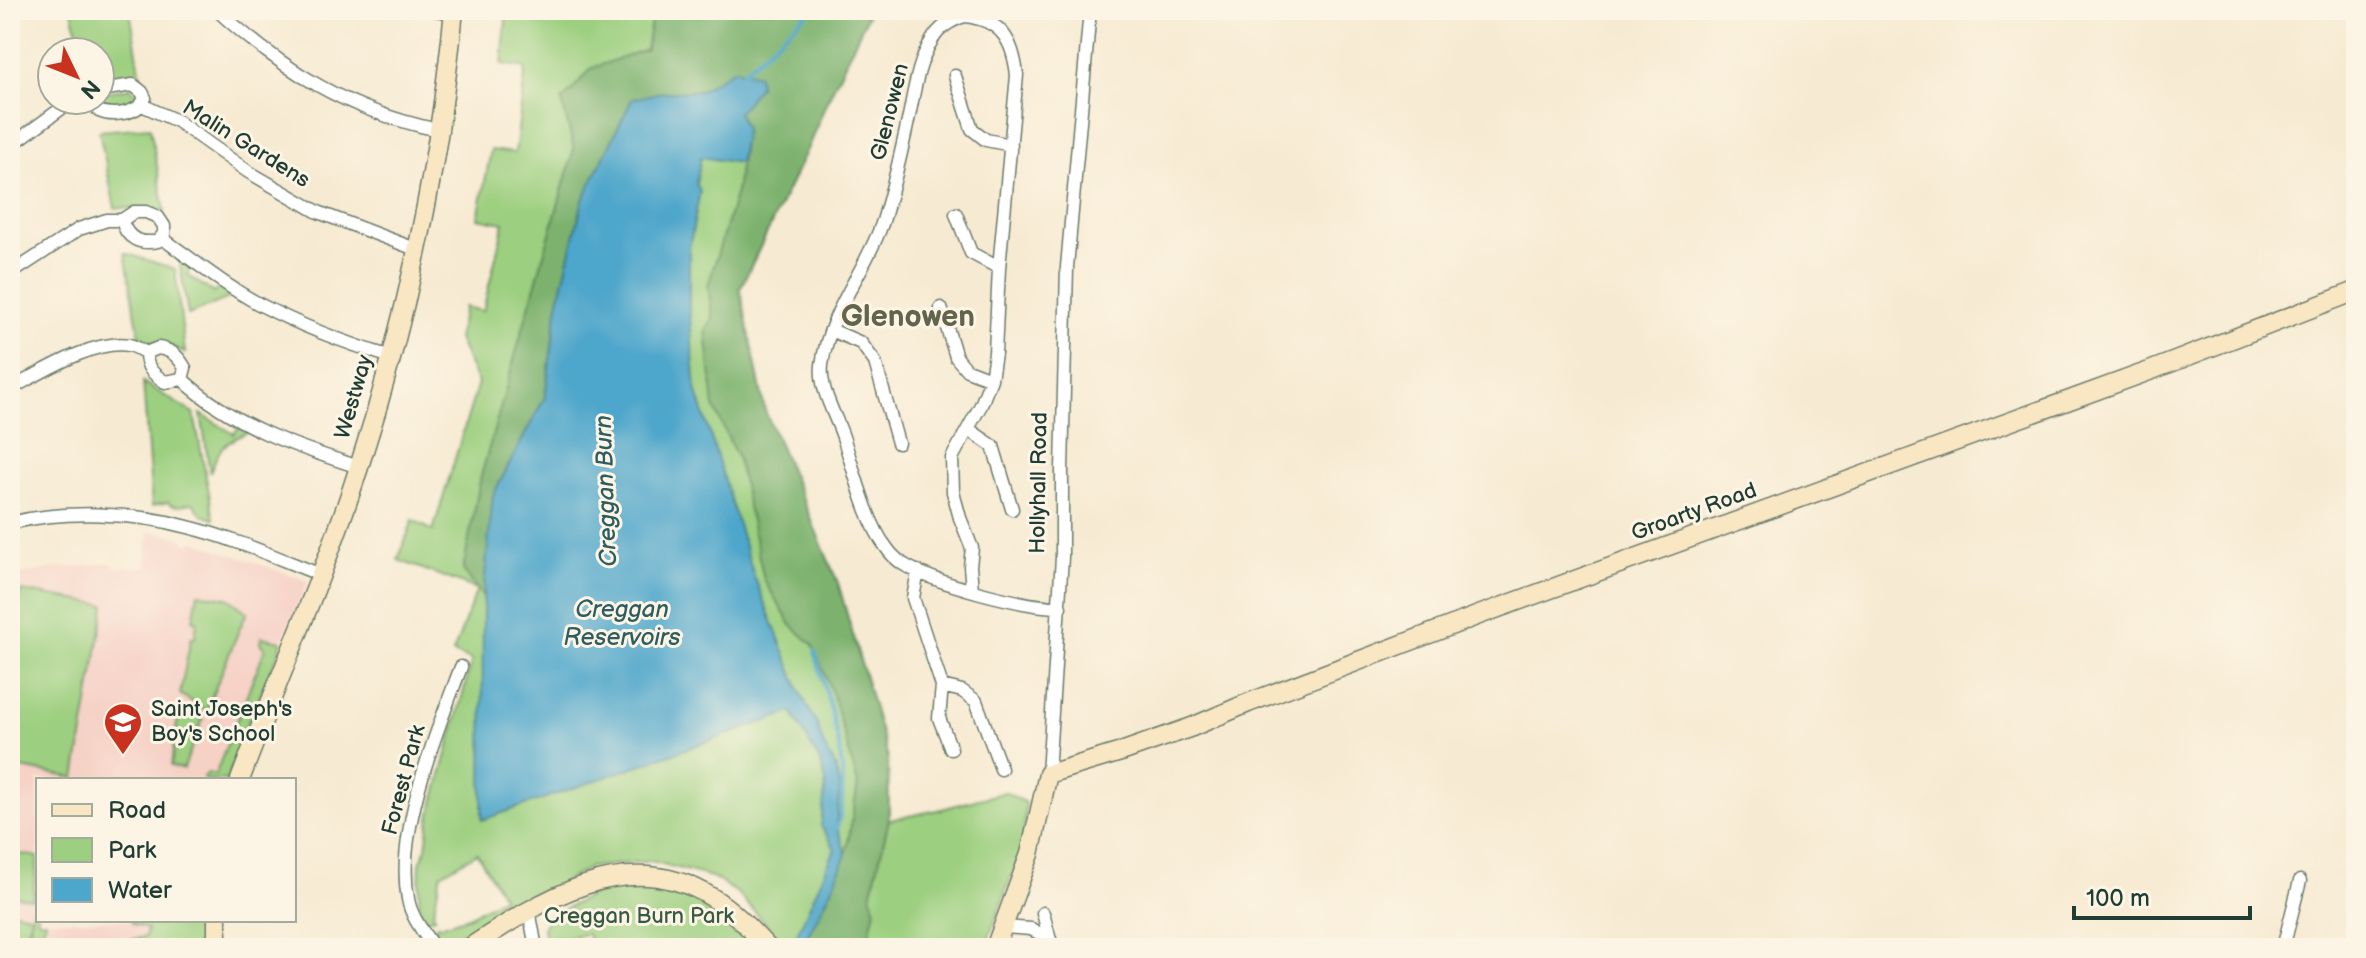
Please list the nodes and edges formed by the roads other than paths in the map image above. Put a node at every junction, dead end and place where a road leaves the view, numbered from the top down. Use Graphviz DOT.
graph roads {
  1 [pos="217,10"];
  2 [pos="1090,10"];
  3 [pos="448,11"];
  4 [pos="955,76"];
  5 [pos="116,88"];
  6 [pos="142,105"];
  7 [pos="116,113"];
  8 [pos="51,116"];
  9 [pos="438,130"];
  10 [pos="1011,145"];
  11 [pos="10,146"];
  12 [pos="956,214"];
  13 [pos="122,220"];
  14 [pos="162,238"];
  15 [pos="418,250"];
  16 [pos="999,268"];
  17 [pos="10,274"];
  18 [pos="2356,291"];
  19 [pos="941,308"];
  20 [pos="831,330"];
  21 [pos="146,353"];
  22 [pos="391,357"];
  23 [pos="182,379"];
  24 [pos="991,379"];
  25 [pos="10,389"];
  26 [pos="968,429"];
  27 [pos="898,443"];
  28 [pos="359,467"];
  29 [pos="1012,509"];
  30 [pos="10,523"];
  31 [pos="918,571"];
  32 [pos="321,575"];
  33 [pos="972,590"];
  34 [pos="1060,607"];
  35 [pos="461,667"];
  36 [pos="942,686"];
  37 [pos="951,749"];
  38 [pos="1001,769"];
  39 [pos="1048,774"];
  40 [pos="241,778"];
  41 [pos="2300,881"];
  42 [pos="529,910"];
  43 [pos="1043,913"];
  44 [pos="217,922"];
  45 [pos="1004,927"];
  46 [pos="1051,944"];
  47 [pos="473,947"];
  48 [pos="217,948"];
  49 [pos="434,948"];
  50 [pos="536,948"];
  51 [pos="768,948"];
  52 [pos="995,948"];
  53 [pos="2283,948"];
  1 -- 9 [label="street"];
  2 -- 34 [label="street, Hollyhall Road"];
  3 -- 9 [label="street, Westway"];
  4 -- 10 [label="street"];
  5 -- 6 [label="street, Malin Gardens"];
  6 -- 7 [label="street"];
  6 -- 15 [label="street, Malin Gardens"];
  8 -- 11 [label="street"];
  9 -- 15 [label="street, Westway"];
  10 -- 16 [label="street, Glenowen"];
  10 -- 20 [label="street, Glenowen"];
  12 -- 16 [label="street"];
  13 -- 14 [label="street"];
  13 -- 14 [label="street"];
  13 -- 17 [label="street"];
  14 -- 22 [label="street"];
  15 -- 22 [label="street, Westway"];
  16 -- 24 [label="street, Glenowen"];
  18 -- 39 [label="street, Groarty Road"];
  19 -- 24 [label="street"];
  20 -- 27 [label="street"];
  20 -- 31 [label="street, Glenowen"];
  21 -- 23 [label="street"];
  21 -- 23 [label="street"];
  21 -- 25 [label="street"];
  22 -- 28 [label="street, Westway"];
  23 -- 28 [label="street"];
  24 -- 26 [label="street, Glenowen"];
  26 -- 29 [label="street"];
  26 -- 33 [label="street, Glenowen"];
  28 -- 32 [label="street, Westway"];
  30 -- 32 [label="street"];
  31 -- 33 [label="street, Glenowen"];
  31 -- 36 [label="street"];
  32 -- 40 [label="street, Westway"];
  33 -- 34 [label="street, Glenowen"];
  34 -- 39 [label="street, Hollyhall Road"];
  35 -- 49 [label="street, Forest Park"];
  36 -- 37 [label="street"];
  36 -- 38 [label="street"];
  39 -- 45 [label="street, Hollyhall Road"];
  41 -- 53 [label="street"];
  42 -- 47 [label="street"];
  42 -- 50 [label="street"];
  42 -- 51 [label="street"];
  43 -- 46 [label="street"];
  44 -- 48 [label="street"];
  45 -- 46 [label="street"];
  45 -- 52 [label="street, Hollyhall Road"];
}
